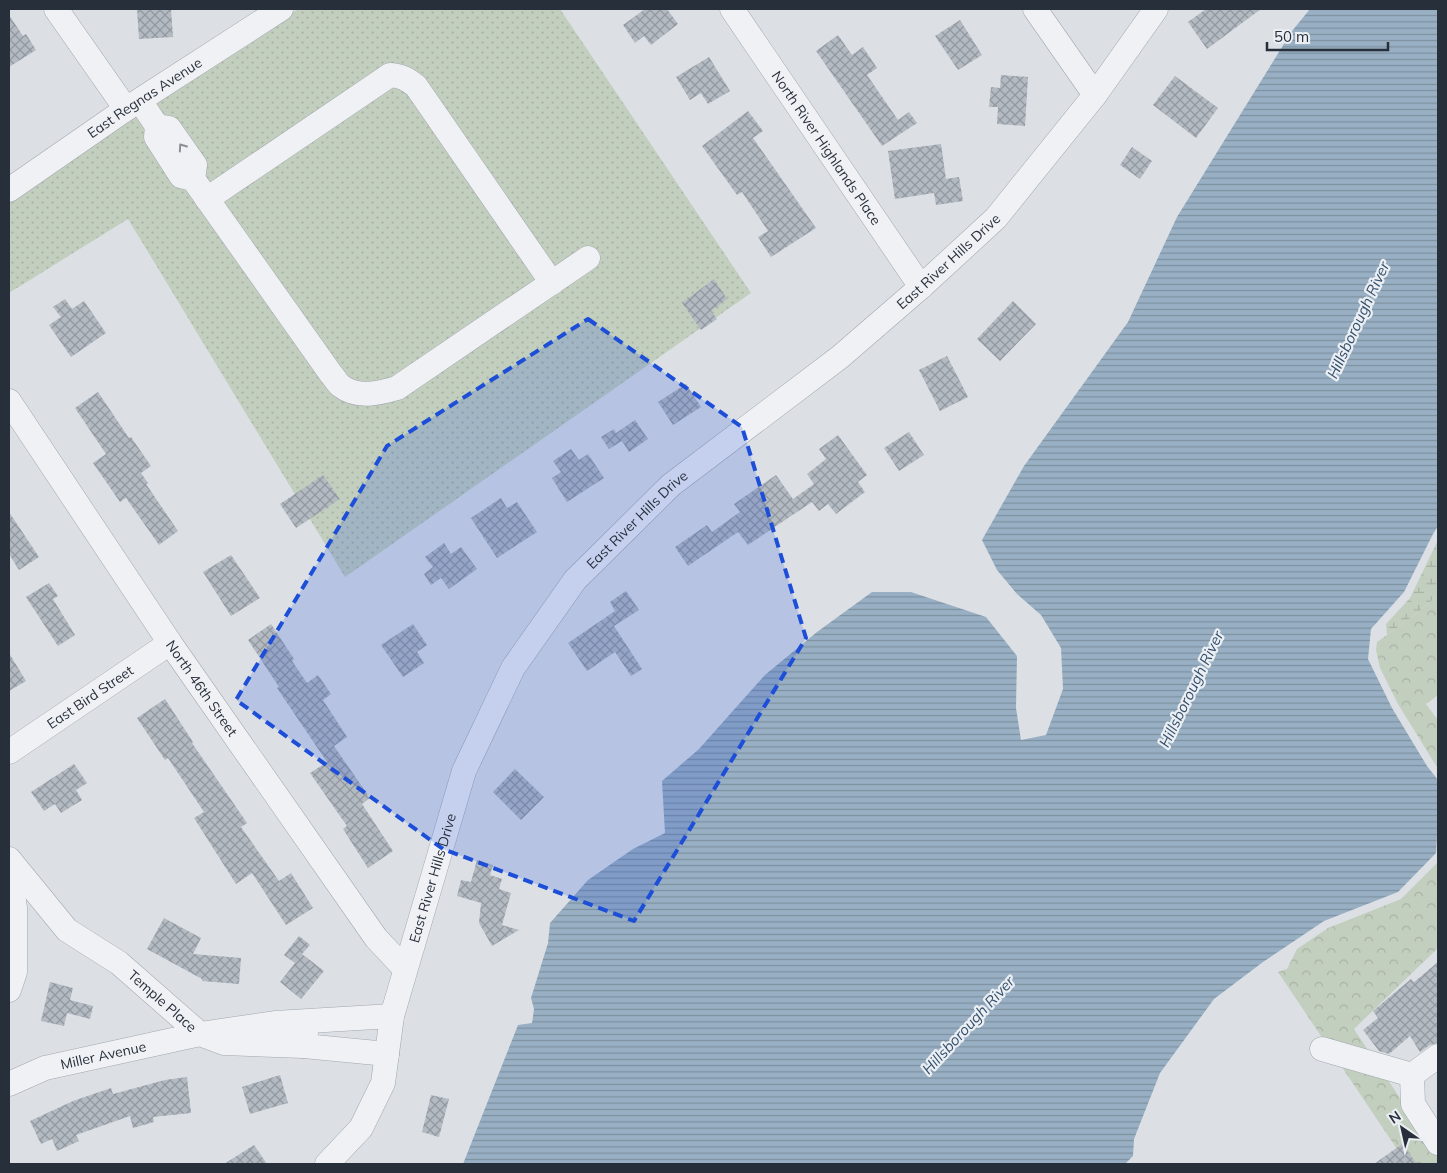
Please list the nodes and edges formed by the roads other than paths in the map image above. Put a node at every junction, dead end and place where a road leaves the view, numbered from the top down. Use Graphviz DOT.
graph roads {
  1 [pos="56,9"];
  2 [pos="281,9"];
  3 [pos="732,9"];
  4 [pos="1035,9"];
  5 [pos="1156,9"];
  6 [pos="1095,95"];
  7 [pos="133,105"];
  8 [pos="9,190"];
  9 [pos="207,199"];
  10 [pos="588,258"];
  11 [pos="552,283"];
  12 [pos="921,287"];
  13 [pos="9,401"];
  14 [pos="170,643"];
  15 [pos="9,752"];
  16 [pos="9,859"];
  17 [pos="9,865"];
  18 [pos="405,969"];
  19 [pos="9,990"];
  20 [pos="392,1016"];
  21 [pos="308,1021"];
  22 [pos="200,1034"];
  23 [pos="304,1046"];
  24 [pos="1322,1049"];
  25 [pos="387,1054"];
  26 [pos="1438,1056"];
  27 [pos="1412,1075"];
  28 [pos="9,1084"];
  29 [pos="1438,1143"];
  30 [pos="327,1164"];
  1 -- 7 [label="street"];
  2 -- 7 [label="street, East Regnas Avenue"];
  3 -- 12 [label="street, North River Highlands Place"];
  4 -- 6 [label="street"];
  5 -- 6 [label="street, East River Hills Drive"];
  6 -- 12 [label="street, East River Hills Drive"];
  7 -- 8 [label="street, East Regnas Avenue"];
  7 -- 9 [label="street"];
  9 -- 11 [label="street"];
  9 -- 11 [label="street"];
  10 -- 11 [label="street"];
  12 -- 18 [label="street, East River Hills Drive"];
  13 -- 14 [label="street, North 46th Street"];
  14 -- 15 [label="street, East Bird Street"];
  14 -- 18 [label="street, North 46th Street"];
  16 -- 22 [label="street, Temple Place"];
  17 -- 19 [label="street"];
  18 -- 20 [label="street, East River Hills Drive"];
  20 -- 21 [label="street, Temple Place"];
  20 -- 25 [label="street, East River Hills Drive"];
  21 -- 22 [label="street, Temple Place"];
  21 -- 23 [label="street"];
  22 -- 23 [label="street"];
  22 -- 28 [label="street, Miller Avenue"];
  23 -- 25 [label="street"];
  24 -- 27 [label="street"];
  25 -- 30 [label="street, East River Hills Drive"];
  26 -- 27 [label="street"];
  27 -- 29 [label="street"];
}
